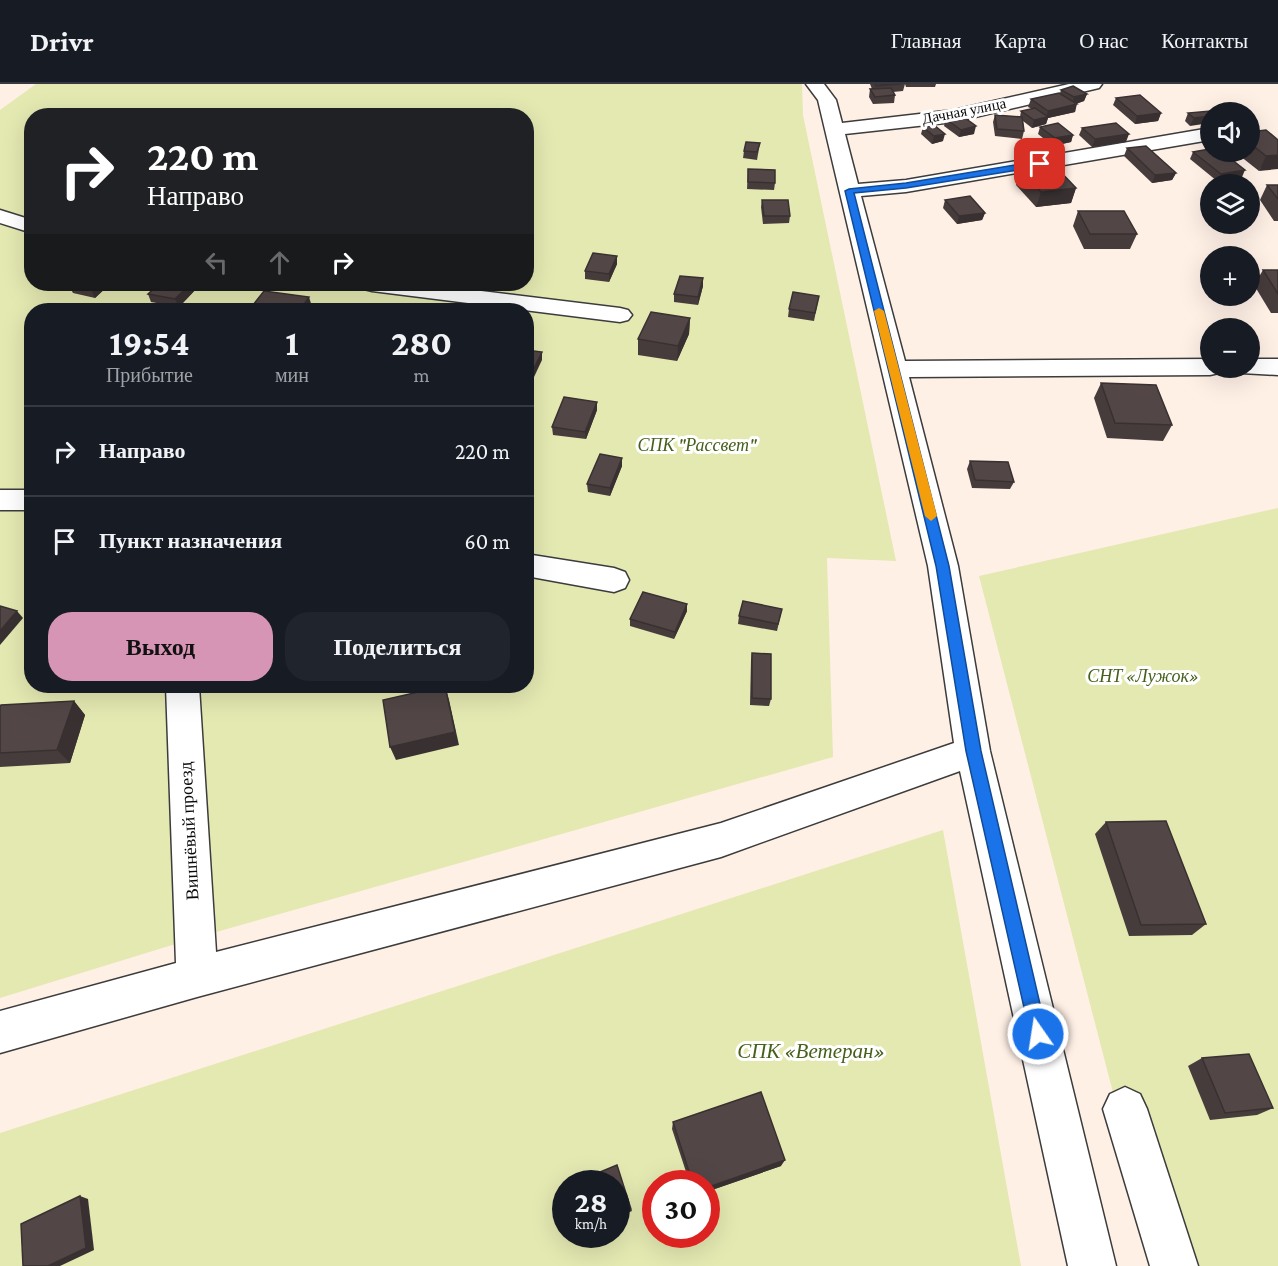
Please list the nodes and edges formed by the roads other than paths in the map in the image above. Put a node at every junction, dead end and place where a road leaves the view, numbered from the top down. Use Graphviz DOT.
graph roads {
  1 [pos="815,84"];
  2 [pos="1093,84"];
  3 [pos="834,130"];
  4 [pos="1200,136"];
  5 [pos="849,191"];
  6 [pos="0,216"];
  7 [pos="24,224"];
  8 [pos="428,291"];
  9 [pos="524,303"];
  10 [pos="534,304"];
  11 [pos="620,315"];
  12 [pos="1200,367"];
  13 [pos="1260,367"];
  14 [pos="1278,367"];
  15 [pos="894,369"];
  16 [pos="0,500"];
  17 [pos="24,500"];
  18 [pos="534,566"];
  19 [pos="614,580"];
  20 [pos="182,693"];
  21 [pos="974,751"];
  22 [pos="197,977"];
  23 [pos="0,1032"];
  24 [pos="1125,1109"];
  25 [pos="1092,1266"];
  26 [pos="1174,1266"];
  1 -- 3 [label="street"];
  2 -- 3 [label="street, Дачная улица"];
  3 -- 5 [label="street"];
  4 -- 5 [label="street"];
  5 -- 15 [label="street"];
  6 -- 7 [label="street"];
  8 -- 9 [label="street"];
  10 -- 11 [label="street"];
  12 -- 15 [label="street"];
  13 -- 14 [label="street"];
  15 -- 21 [label="street"];
  16 -- 17 [label="street"];
  18 -- 19 [label="street"];
  20 -- 22 [label="street, Вишнёвый проезд"];
  21 -- 22 [label="street"];
  21 -- 25 [label="street"];
  22 -- 23 [label="street"];
  24 -- 26 [label="street"];
}
